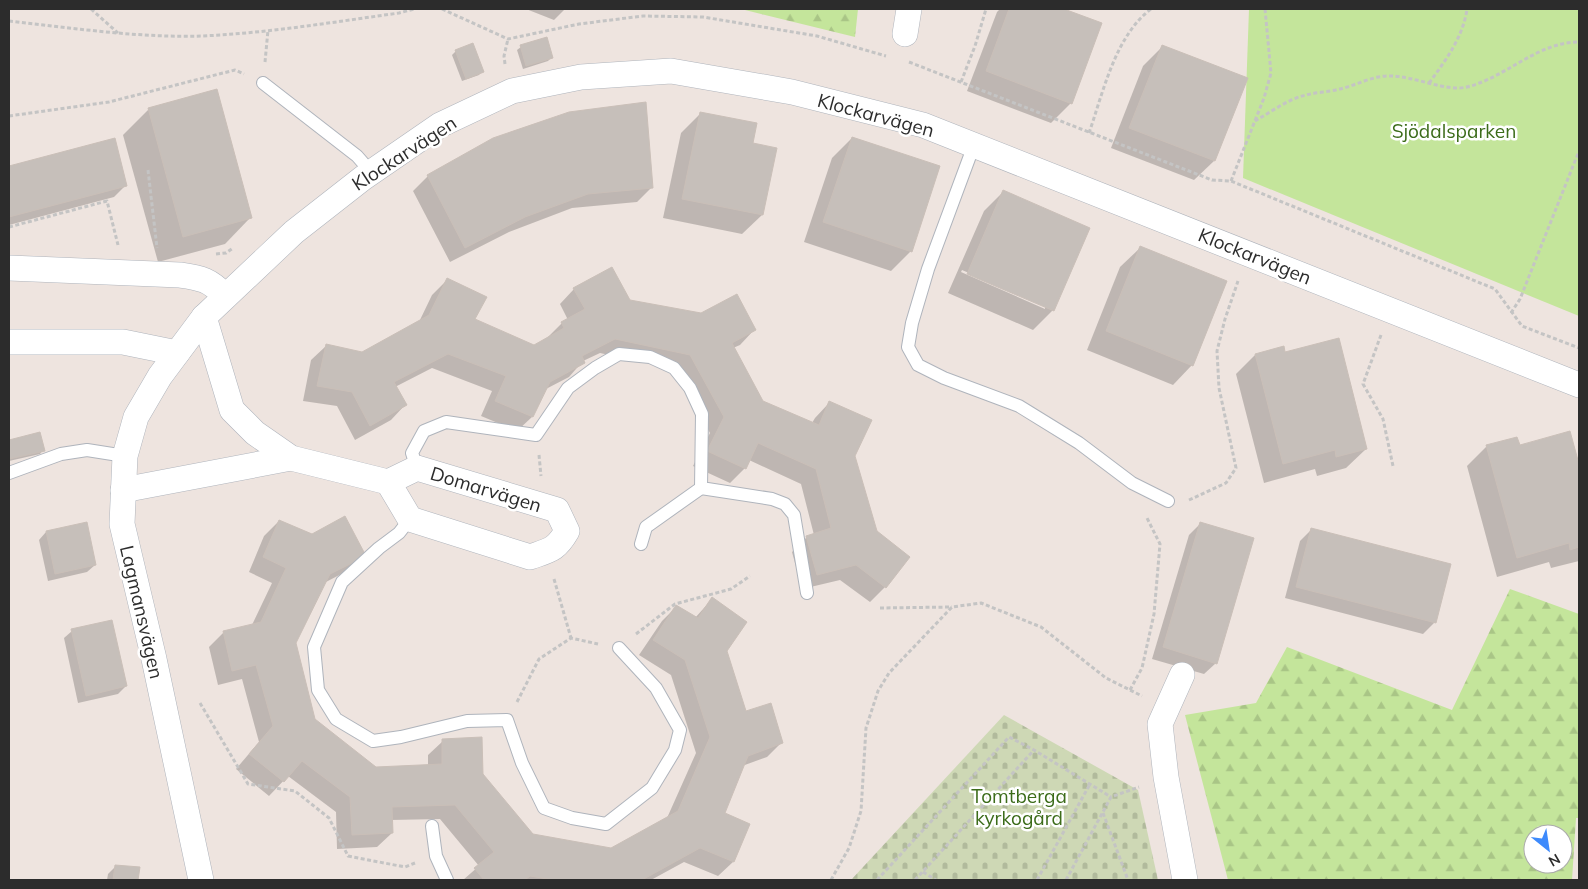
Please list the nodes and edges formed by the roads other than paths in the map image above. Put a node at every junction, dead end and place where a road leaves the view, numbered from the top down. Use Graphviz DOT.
graph roads {
  1 [pos="909,9"];
  2 [pos="905,34"];
  3 [pos="263,83"];
  4 [pos="974,145"];
  5 [pos="371,172"];
  6 [pos="9,268"];
  7 [pos="225,296"];
  8 [pos="204,317"];
  9 [pos="9,342"];
  10 [pos="177,353"];
  11 [pos="1579,385"];
  12 [pos="125,456"];
  13 [pos="291,458"];
  14 [pos="417,468"];
  15 [pos="9,473"];
  16 [pos="388,482"];
  17 [pos="701,488"];
  18 [pos="123,490"];
  19 [pos="1168,502"];
  20 [pos="410,519"];
  21 [pos="642,544"];
  22 [pos="807,593"];
  23 [pos="619,648"];
  24 [pos="1182,675"];
  25 [pos="432,826"];
  26 [pos="201,880"];
  27 [pos="447,880"];
  28 [pos="1185,880"];
  1 -- 2 [label="street"];
  3 -- 5 [label="lane"];
  4 -- 5 [label="street, Klockarvägen"];
  4 -- 11 [label="street, Klockarvägen"];
  4 -- 19 [label="lane"];
  5 -- 7 [label="street, Klockarvägen"];
  6 -- 7 [label="street"];
  7 -- 8 [label="street, Klockarvägen"];
  8 -- 10 [label="street, Lagmansvägen"];
  8 -- 13 [label="street"];
  9 -- 10 [label="street"];
  10 -- 12 [label="street, Lagmansvägen"];
  12 -- 15 [label="lane"];
  12 -- 18 [label="street, Lagmansvägen"];
  13 -- 16 [label="street"];
  13 -- 18 [label="street"];
  14 -- 16 [label="street, Domarvägen"];
  14 -- 17 [label="lane"];
  14 -- 20 [label="street, Domarvägen"];
  16 -- 20 [label="street"];
  17 -- 21 [label="lane"];
  17 -- 22 [label="lane"];
  18 -- 26 [label="street, Lagmansvägen"];
  20 -- 23 [label="lane"];
  24 -- 28 [label="street"];
  25 -- 27 [label="lane"];
}
